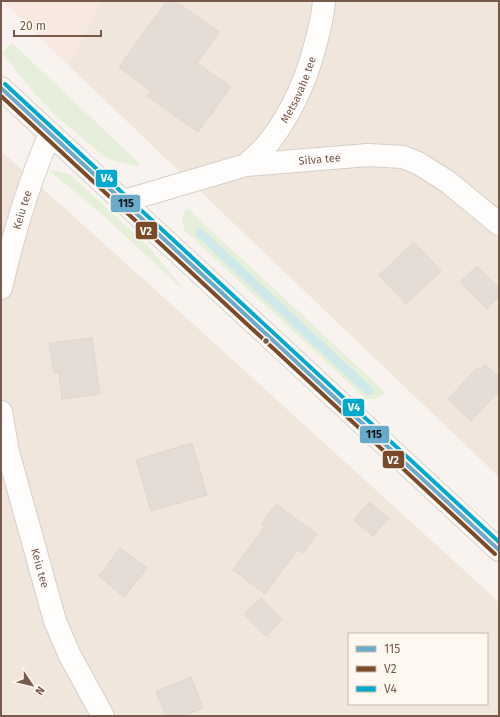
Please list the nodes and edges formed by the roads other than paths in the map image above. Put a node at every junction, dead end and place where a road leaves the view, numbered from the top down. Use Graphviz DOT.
graph roads {
  1 [pos="324,1"];
  2 [pos="1,88"];
  3 [pos="50,134"];
  4 [pos="246,165"];
  5 [pos="124,201"];
  6 [pos="499,224"];
  7 [pos="1,288"];
  8 [pos="1,412"];
  9 [pos="499,550"];
  10 [pos="103,716"];
  1 -- 4 [label="street, Metsavahe tee"];
  2 -- 3 [label="street"];
  3 -- 5 [label="street"];
  3 -- 7 [label="street, Keiu tee"];
  4 -- 5 [label="street, Silva tee"];
  4 -- 6 [label="street, Silva tee"];
  5 -- 9 [label="street"];
  8 -- 10 [label="street, Keiu tee"];
}
